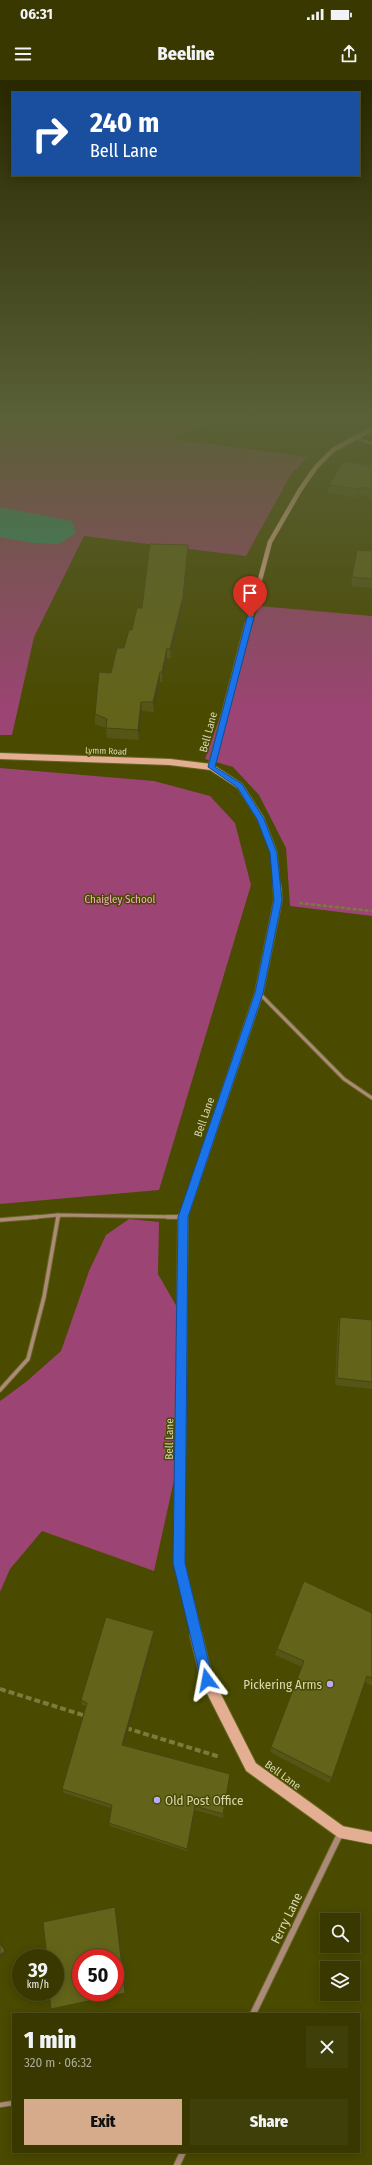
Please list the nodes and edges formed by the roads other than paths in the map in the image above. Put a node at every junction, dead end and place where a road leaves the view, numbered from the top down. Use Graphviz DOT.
graph roads {
  1 [pos="285,515"];
  2 [pos="0,756"];
  3 [pos="211,767"];
  4 [pos="259,993"];
  5 [pos="372,1098"];
  6 [pos="58,1215"];
  7 [pos="183,1217"];
  8 [pos="0,1220"];
  9 [pos="0,1390"];
  10 [pos="341,1832"];
  11 [pos="372,1838"];
  12 [pos="252,2013"];
  13 [pos="12,2103"];
  14 [pos="0,2105"];
  15 [pos="183,2153"];
  16 [pos="177,2165"];
  1 -- 3 [label="main road, Bell Lane"];
  2 -- 3 [label="main road, Lymm Road"];
  3 -- 4 [label="main road, Bell Lane"];
  4 -- 5 [label="lane"];
  4 -- 7 [label="main road, Bell Lane"];
  6 -- 7 [label="lane"];
  6 -- 8 [label="lane"];
  6 -- 9 [label="lane"];
  7 -- 10 [label="main road, Bell Lane"];
  10 -- 11 [label="main road"];
  10 -- 12 [label="street, Ferry Lane"];
  13 -- 14 [label="lane"];
  15 -- 16 [label="street"];
}
